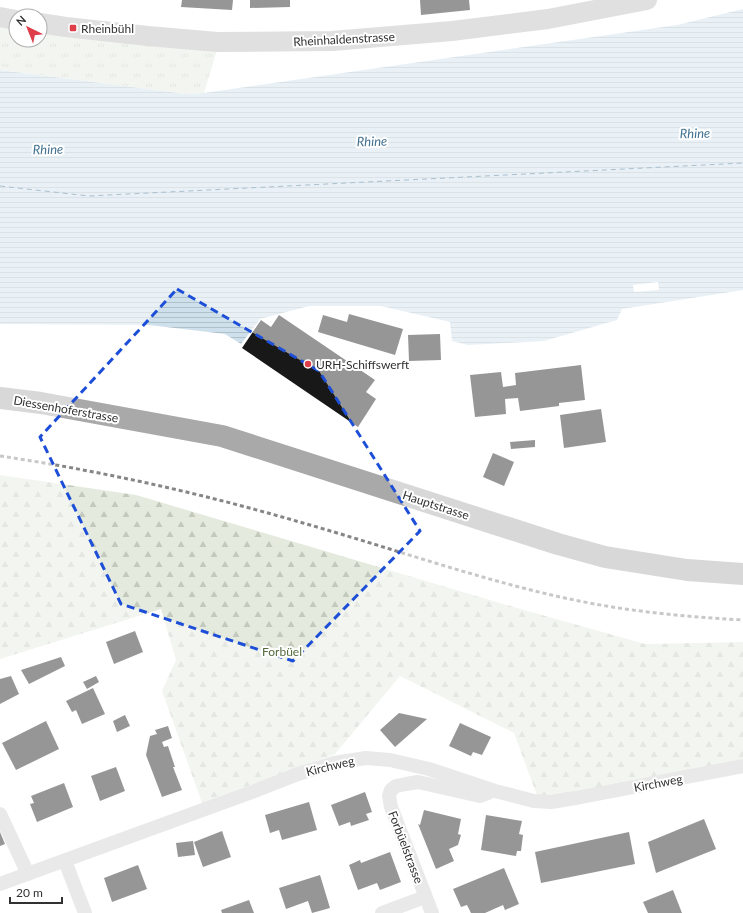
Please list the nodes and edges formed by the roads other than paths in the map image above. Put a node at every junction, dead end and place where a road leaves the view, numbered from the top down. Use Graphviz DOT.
graph roads {
  1 [pos="647,0"];
  2 [pos="48,24"];
  3 [pos="0,398"];
  4 [pos="133,420"];
  5 [pos="743,574"];
  6 [pos="743,766"];
  7 [pos="495,792"];
  8 [pos="0,814"];
  9 [pos="65,861"];
  10 [pos="28,874"];
  11 [pos="0,884"];
  12 [pos="425,897"];
  13 [pos="85,913"];
  14 [pos="382,913"];
  15 [pos="432,913"];
  1 -- 2 [label="main road, Rheinhaldenstrasse"];
  3 -- 4 [label="main road, Diessenhoferstrasse"];
  4 -- 5 [label="main road, Hauptstrasse"];
  6 -- 7 [label="street, Kirchweg"];
  7 -- 9 [label="street, Kirchweg"];
  7 -- 12 [label="street, Forbüelstrasse"];
  8 -- 10 [label="street"];
  9 -- 10 [label="street, Kirchweg"];
  9 -- 13 [label="street"];
  10 -- 11 [label="street, Kirchweg"];
  12 -- 14 [label="street"];
  12 -- 15 [label="street, Forbüelstrasse"];
}
